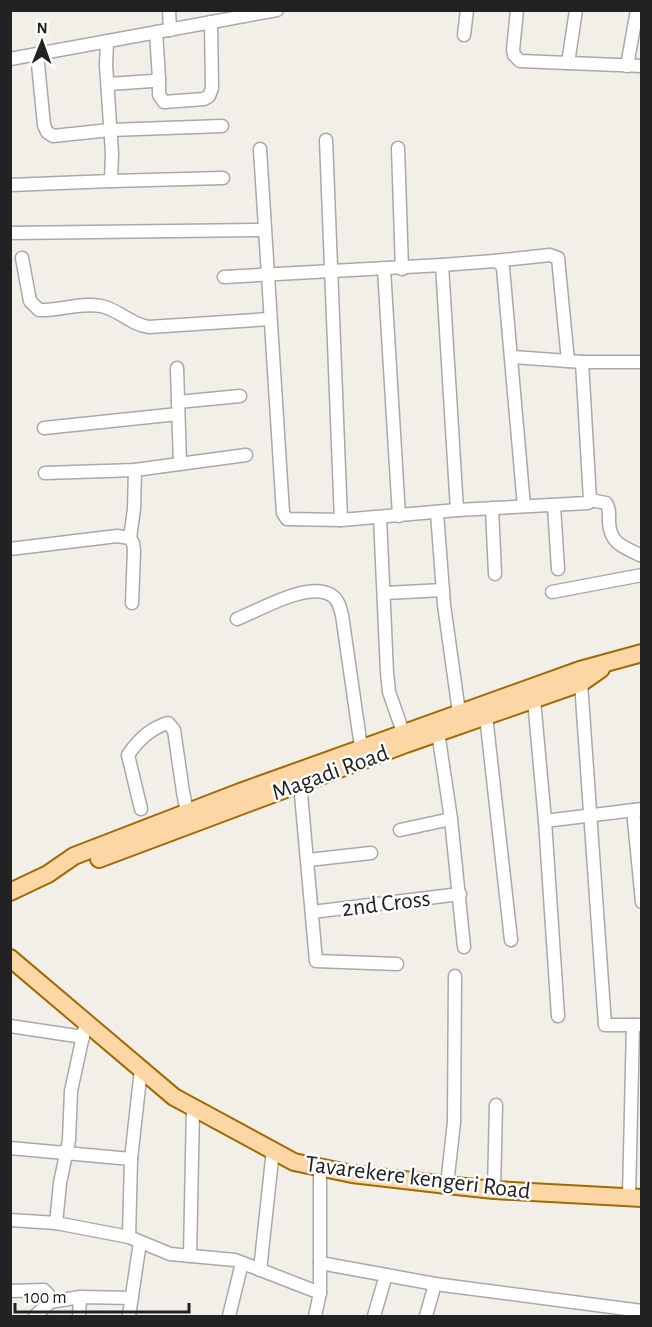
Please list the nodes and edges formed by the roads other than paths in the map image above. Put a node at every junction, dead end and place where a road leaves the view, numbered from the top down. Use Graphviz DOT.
graph roads {
  1 [pos="169,10"];
  2 [pos="277,10"];
  3 [pos="467,10"];
  4 [pos="517,10"];
  5 [pos="576,10"];
  6 [pos="637,10"];
  7 [pos="211,22"];
  8 [pos="170,30"];
  9 [pos="156,32"];
  10 [pos="464,35"];
  11 [pos="107,41"];
  12 [pos="37,54"];
  13 [pos="10,59"];
  14 [pos="568,63"];
  15 [pos="627,66"];
  16 [pos="642,66"];
  17 [pos="159,79"];
  18 [pos="108,84"];
  19 [pos="222,126"];
  20 [pos="110,130"];
  21 [pos="326,140"];
  22 [pos="398,148"];
  23 [pos="260,149"];
  24 [pos="223,177"];
  25 [pos="111,181"];
  26 [pos="10,186"];
  27 [pos="264,230"];
  28 [pos="10,233"];
  29 [pos="22,258"];
  30 [pos="494,261"];
  31 [pos="442,265"];
  32 [pos="384,269"];
  33 [pos="402,269"];
  34 [pos="331,272"];
  35 [pos="267,275"];
  36 [pos="224,277"];
  37 [pos="270,319"];
  38 [pos="513,357"];
  39 [pos="568,361"];
  40 [pos="582,362"];
  41 [pos="642,363"];
  42 [pos="177,368"];
  43 [pos="240,396"];
  44 [pos="178,408"];
  45 [pos="44,428"];
  46 [pos="246,455"];
  47 [pos="180,464"];
  48 [pos="135,470"];
  49 [pos="45,472"];
  50 [pos="590,500"];
  51 [pos="524,506"];
  52 [pos="554,506"];
  53 [pos="492,508"];
  54 [pos="457,510"];
  55 [pos="436,513"];
  56 [pos="399,516"];
  57 [pos="380,518"];
  58 [pos="340,520"];
  59 [pos="130,538"];
  60 [pos="10,549"];
  61 [pos="642,556"];
  62 [pos="558,569"];
  63 [pos="495,574"];
  64 [pos="642,575"];
  65 [pos="443,590"];
  66 [pos="552,592"];
  67 [pos="385,593"];
  68 [pos="132,603"];
  69 [pos="237,619"];
  70 [pos="642,653"];
  71 [pos="609,663"];
  72 [pos="581,683"];
  73 [pos="534,700"];
  74 [pos="459,712"];
  75 [pos="486,716"];
  76 [pos="403,732"];
  77 [pos="438,732"];
  78 [pos="361,747"];
  79 [pos="300,783"];
  80 [pos="141,809"];
  81 [pos="637,810"];
  82 [pos="188,812"];
  83 [pos="591,814"];
  84 [pos="451,819"];
  85 [pos="545,820"];
  86 [pos="400,831"];
  87 [pos="129,841"];
  88 [pos="371,853"];
  89 [pos="308,860"];
  90 [pos="12,889"];
  91 [pos="460,894"];
  92 [pos="642,902"];
  93 [pos="312,912"];
  94 [pos="511,940"];
  95 [pos="464,947"];
  96 [pos="10,958"];
  97 [pos="397,964"];
  98 [pos="455,976"];
  99 [pos="558,1016"];
  100 [pos="637,1025"];
  101 [pos="10,1026"];
  102 [pos="84,1030"];
  103 [pos="141,1069"];
  104 [pos="496,1105"];
  105 [pos="193,1107"];
  106 [pos="10,1148"];
  107 [pos="273,1150"];
  108 [pos="66,1153"];
  109 [pos="131,1159"];
  110 [pos="320,1167"];
  111 [pos="447,1185"];
  112 [pos="494,1190"];
  113 [pos="635,1198"];
  114 [pos="10,1220"];
  115 [pos="56,1223"];
  116 [pos="135,1239"];
  117 [pos="190,1256"];
  118 [pos="242,1263"];
  119 [pos="320,1263"];
  120 [pos="260,1269"];
  121 [pos="386,1275"];
  122 [pos="435,1284"];
  123 [pos="10,1291"];
  124 [pos="320,1293"];
  125 [pos="80,1297"];
  126 [pos="132,1298"];
  127 [pos="50,1302"];
  128 [pos="642,1311"];
  129 [pos="35,1317"];
  130 [pos="79,1317"];
  131 [pos="129,1317"];
  132 [pos="229,1317"];
  133 [pos="315,1317"];
  134 [pos="374,1317"];
  135 [pos="426,1317"];
  1 -- 8 [label="street"];
  2 -- 7 [label="street"];
  3 -- 10 [label="street"];
  4 -- 14 [label="street"];
  5 -- 14 [label="street"];
  6 -- 15 [label="street"];
  7 -- 8 [label="street"];
  7 -- 17 [label="street"];
  8 -- 9 [label="street"];
  9 -- 11 [label="street"];
  9 -- 17 [label="street"];
  11 -- 12 [label="street"];
  11 -- 18 [label="street"];
  12 -- 13 [label="street"];
  12 -- 20 [label="street"];
  14 -- 15 [label="street"];
  15 -- 16 [label="street"];
  17 -- 18 [label="street"];
  18 -- 20 [label="street"];
  19 -- 20 [label="street"];
  20 -- 25 [label="street"];
  21 -- 34 [label="street"];
  22 -- 33 [label="street"];
  23 -- 27 [label="street"];
  24 -- 25 [label="street"];
  25 -- 26 [label="street"];
  27 -- 28 [label="street"];
  27 -- 35 [label="street"];
  29 -- 37 [label="street"];
  30 -- 31 [label="street"];
  30 -- 38 [label="street"];
  30 -- 39 [label="street"];
  31 -- 33 [label="street"];
  31 -- 54 [label="street"];
  32 -- 33 [label="street"];
  32 -- 34 [label="street"];
  32 -- 56 [label="street"];
  34 -- 35 [label="street"];
  34 -- 58 [label="street"];
  35 -- 36 [label="street"];
  35 -- 37 [label="street"];
  37 -- 58 [label="street"];
  38 -- 39 [label="street"];
  38 -- 51 [label="street"];
  39 -- 40 [label="street"];
  40 -- 41 [label="street"];
  40 -- 50 [label="street"];
  42 -- 44 [label="street"];
  43 -- 44 [label="street"];
  44 -- 45 [label="street"];
  44 -- 47 [label="street"];
  46 -- 47 [label="street"];
  47 -- 48 [label="street"];
  48 -- 49 [label="street"];
  48 -- 59 [label="street"];
  50 -- 52 [label="street"];
  50 -- 61 [label="street"];
  51 -- 52 [label="street"];
  51 -- 53 [label="street"];
  52 -- 62 [label="street"];
  53 -- 54 [label="street"];
  53 -- 63 [label="street"];
  54 -- 55 [label="street"];
  55 -- 56 [label="street"];
  55 -- 65 [label="street"];
  56 -- 57 [label="street"];
  57 -- 58 [label="street"];
  57 -- 67 [label="street"];
  59 -- 60 [label="street"];
  59 -- 68 [label="street"];
  64 -- 66 [label="street"];
  65 -- 67 [label="street"];
  65 -- 74 [label="street"];
  67 -- 76 [label="street"];
  69 -- 78 [label="street"];
  70 -- 71 [label="main road, Magadi Road"];
  71 -- 72 [label="main road, Magadi Road"];
  71 -- 74 [label="main road, Magadi Road"];
  72 -- 73 [label="main road, Magadi Road"];
  72 -- 83 [label="street"];
  73 -- 75 [label="main road, Magadi Road"];
  73 -- 85 [label="street"];
  74 -- 76 [label="main road, Magadi Road"];
  75 -- 77 [label="main road, Magadi Road"];
  75 -- 94 [label="street"];
  76 -- 78 [label="main road, Magadi Road"];
  77 -- 79 [label="main road, Magadi Road"];
  77 -- 84 [label="street"];
  78 -- 82 [label="main road, Magadi Road"];
  79 -- 87 [label="main road, Magadi Road"];
  79 -- 89 [label="street"];
  80 -- 82 [label="street"];
  81 -- 83 [label="street"];
  81 -- 92 [label="street"];
  82 -- 87 [label="main road, Magadi Road"];
  83 -- 85 [label="street"];
  83 -- 100 [label="street"];
  84 -- 86 [label="street"];
  84 -- 91 [label="street"];
  85 -- 99 [label="street"];
  87 -- 90 [label="main road, Magadi Road"];
  88 -- 89 [label="street"];
  89 -- 93 [label="street"];
  91 -- 93 [label="street, 2nd Cross"];
  91 -- 95 [label="street"];
  93 -- 97 [label="street"];
  96 -- 102 [label="main road, Tavarekere kengeri Road"];
  98 -- 111 [label="street"];
  100 -- 113 [label="street"];
  101 -- 102 [label="street"];
  102 -- 103 [label="main road, Tavarekere kengeri Road"];
  102 -- 108 [label="street"];
  103 -- 105 [label="main road, Tavarekere kengeri Road"];
  103 -- 109 [label="street"];
  104 -- 112 [label="street"];
  105 -- 107 [label="main road, Tavarekere kengeri Road"];
  105 -- 117 [label="street"];
  106 -- 108 [label="street"];
  107 -- 110 [label="main road, Tavarekere kengeri Road"];
  107 -- 120 [label="street"];
  108 -- 109 [label="street"];
  108 -- 115 [label="street"];
  109 -- 116 [label="street"];
  110 -- 111 [label="main road, Tavarekere kengeri Road"];
  110 -- 119 [label="street"];
  111 -- 112 [label="main road, Tavarekere kengeri Road"];
  112 -- 113 [label="main road, Tavarekere kengeri Road"];
  114 -- 115 [label="street"];
  115 -- 116 [label="street"];
  116 -- 117 [label="street"];
  116 -- 126 [label="street"];
  117 -- 118 [label="street"];
  118 -- 120 [label="street"];
  118 -- 132 [label="street"];
  119 -- 121 [label="street"];
  119 -- 124 [label="street"];
  120 -- 124 [label="street"];
  121 -- 122 [label="street"];
  121 -- 134 [label="street"];
  122 -- 128 [label="street"];
  122 -- 135 [label="street"];
  123 -- 127 [label="street"];
  124 -- 133 [label="street"];
  125 -- 126 [label="street"];
  125 -- 127 [label="street"];
  125 -- 130 [label="street"];
  126 -- 131 [label="street"];
  127 -- 129 [label="street"];
}
